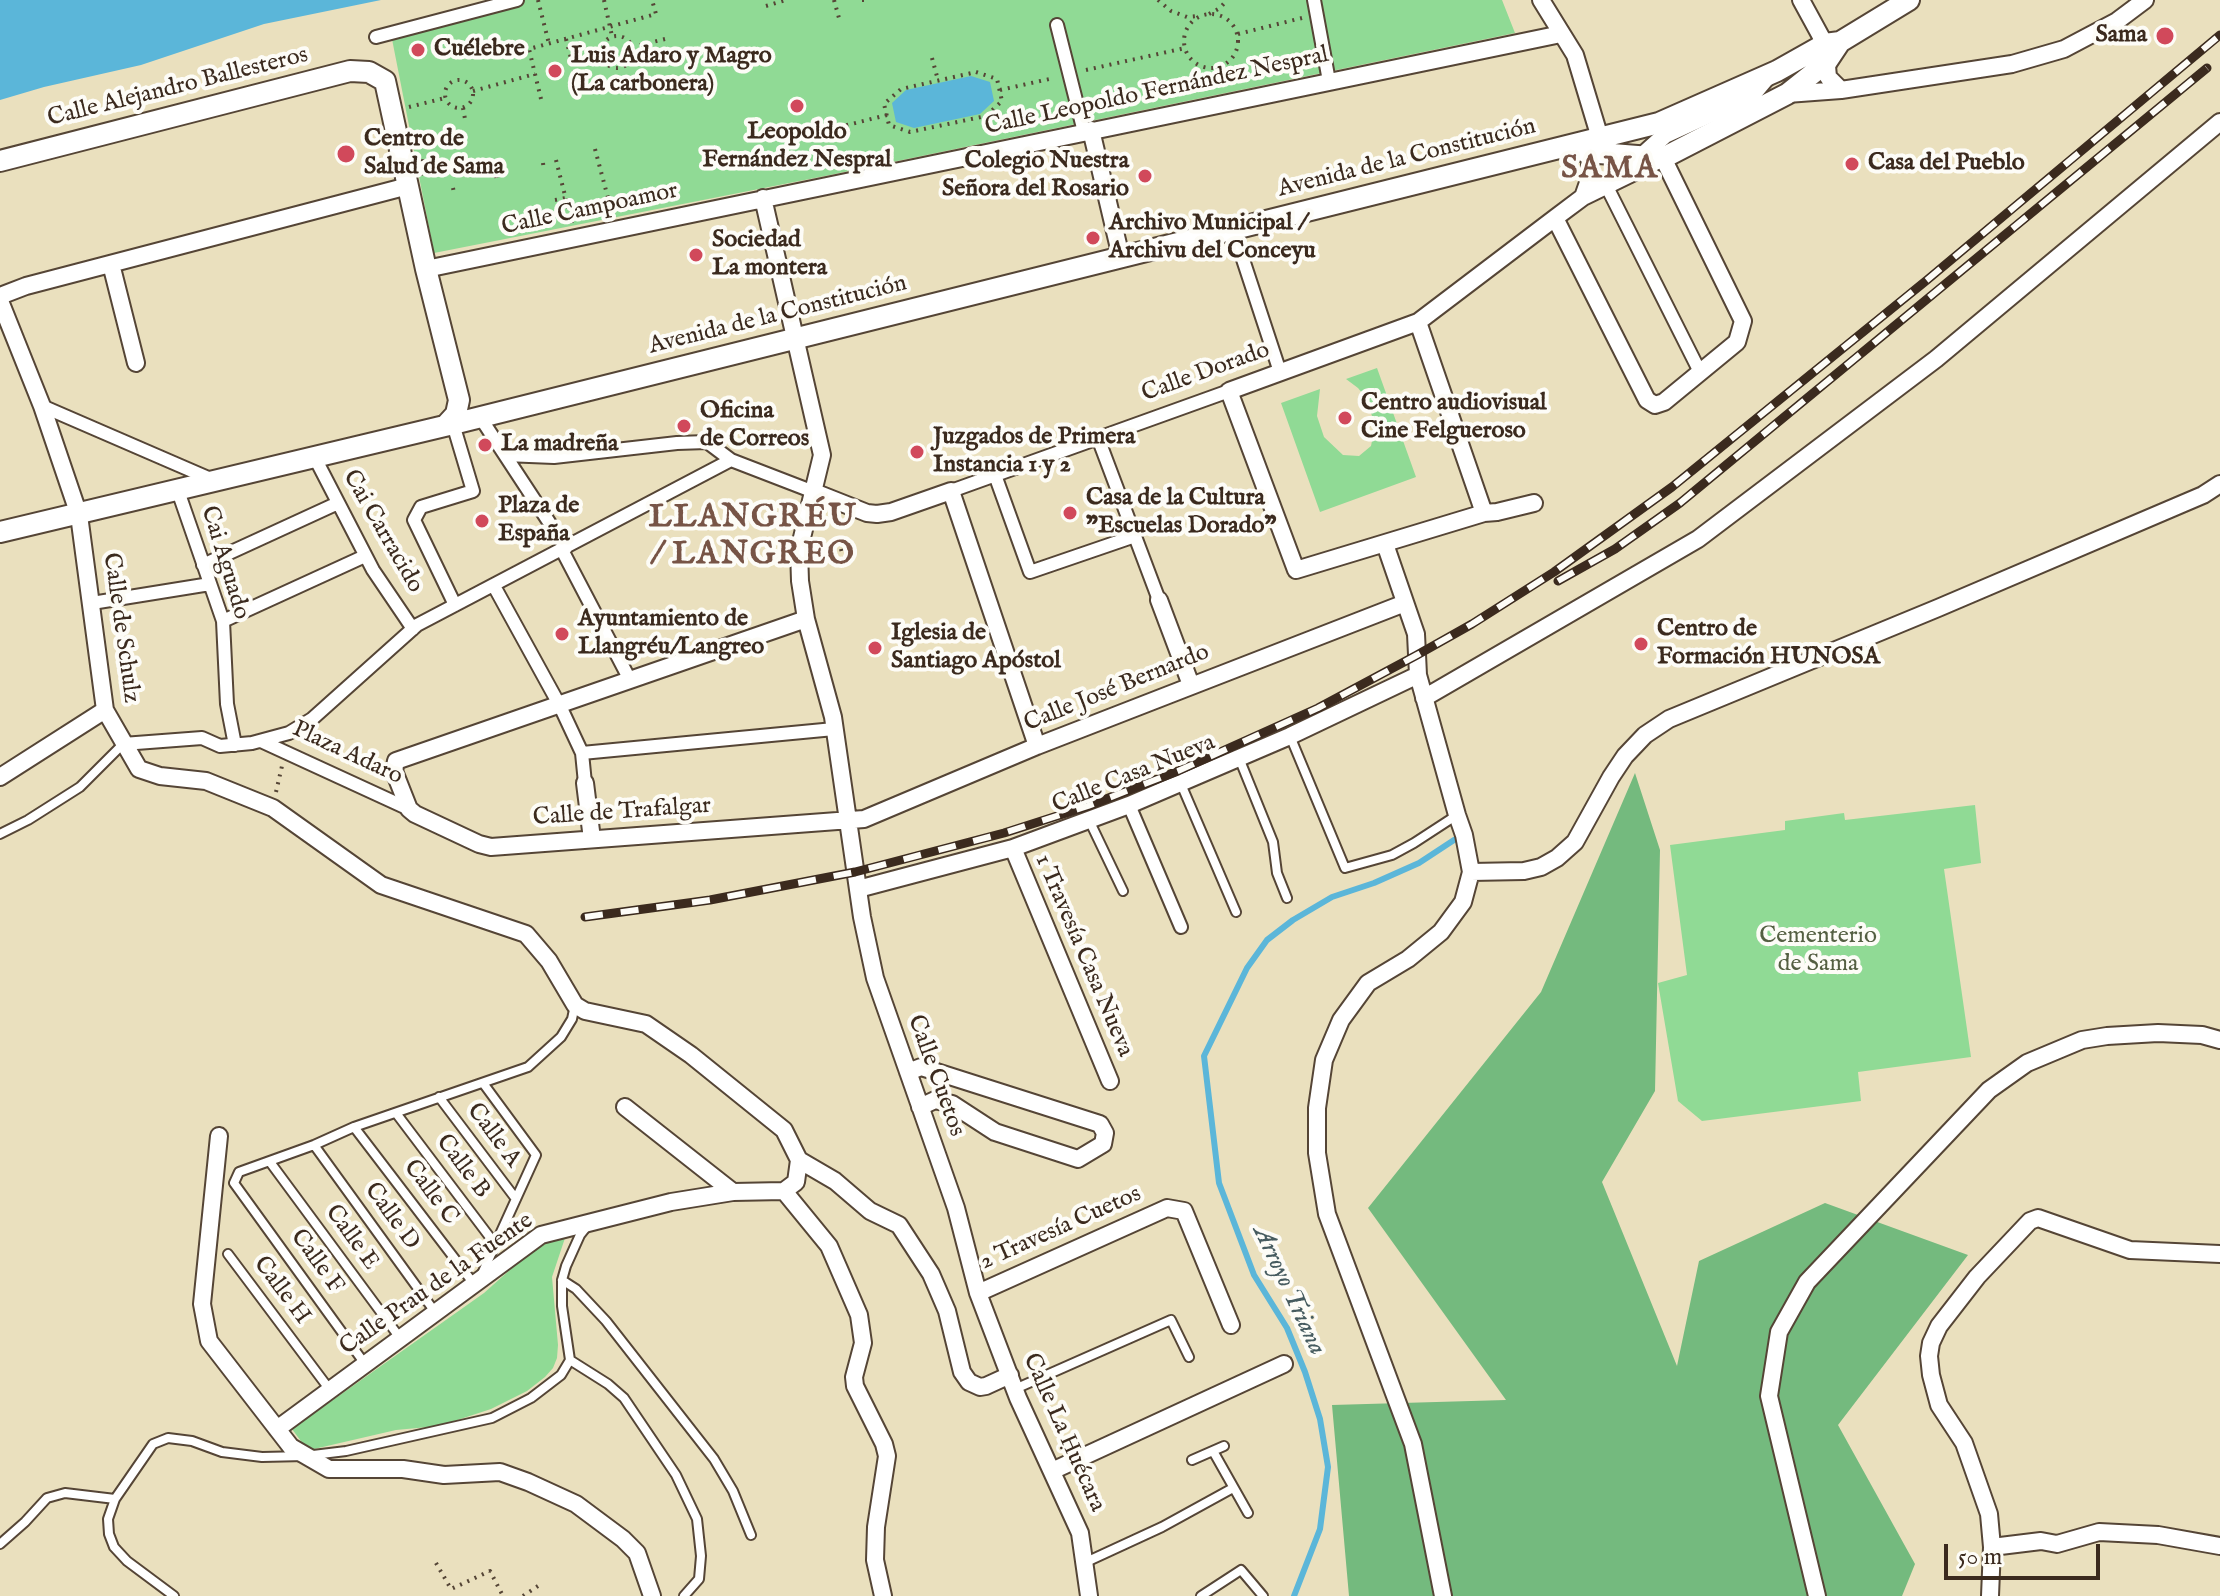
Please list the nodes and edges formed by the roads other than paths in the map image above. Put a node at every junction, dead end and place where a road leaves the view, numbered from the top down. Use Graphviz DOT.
graph roads {
  1 [pos="517,0"];
  2 [pos="1314,0"];
  3 [pos="1541,0"];
  4 [pos="1801,0"];
  5 [pos="1909,0"];
  6 [pos="2145,0"];
  7 [pos="1057,25"];
  8 [pos="1561,34"];
  9 [pos="376,37"];
  10 [pos="1830,50"];
  11 [pos="1769,75"];
  12 [pos="1329,81"];
  13 [pos="1841,90"];
  14 [pos="1787,94"];
  15 [pos="2220,122"];
  16 [pos="1088,131"];
  17 [pos="1585,146"];
  18 [pos="1641,156"];
  19 [pos="1663,158"];
  20 [pos="0,161"];
  21 [pos="412,175"];
  22 [pos="1613,182"];
  23 [pos="762,193"];
  24 [pos="1583,197"];
  25 [pos="1555,218"];
  26 [pos="1233,229"];
  27 [pos="1121,257"];
  28 [pos="111,264"];
  29 [pos="426,269"];
  30 [pos="0,298"];
  31 [pos="1418,322"];
  32 [pos="797,338"];
  33 [pos="136,363"];
  34 [pos="1280,372"];
  35 [pos="1700,372"];
  36 [pos="1229,391"];
  37 [pos="459,400"];
  38 [pos="42,406"];
  39 [pos="482,417"];
  40 [pos="449,425"];
  41 [pos="1098,438"];
  42 [pos="505,455"];
  43 [pos="314,456"];
  44 [pos="731,460"];
  45 [pos="995,475"];
  46 [pos="216,482"];
  47 [pos="2220,484"];
  48 [pos="178,491"];
  49 [pos="951,491"];
  50 [pos="814,492"];
  51 [pos="2212,493"];
  52 [pos="338,503"];
  53 [pos="1534,503"];
  54 [pos="1484,513"];
  55 [pos="79,515"];
  56 [pos="0,532"];
  57 [pos="1135,536"];
  58 [pos="1385,544"];
  59 [pos="567,548"];
  60 [pos="365,556"];
  61 [pos="203,565"];
  62 [pos="210,584"];
  63 [pos="494,586"];
  64 [pos="1159,600"];
  65 [pos="92,603"];
  66 [pos="1405,603"];
  67 [pos="453,606"];
  68 [pos="806,619"];
  69 [pos="223,621"];
  70 [pos="415,627"];
  71 [pos="1418,675"];
  72 [pos="630,680"];
  73 [pos="1191,685"];
  74 [pos="1424,698"];
  75 [pos="560,706"];
  76 [pos="105,710"];
  77 [pos="834,729"];
  78 [pos="1290,736"];
  79 [pos="257,742"];
  80 [pos="123,744"];
  81 [pos="235,745"];
  82 [pos="1037,746"];
  83 [pos="582,753"];
  84 [pos="1239,758"];
  85 [pos="0,777"];
  86 [pos="585,783"];
  87 [pos="1181,784"];
  88 [pos="1129,805"];
  89 [pos="409,809"];
  90 [pos="1457,815"];
  91 [pos="1089,820"];
  92 [pos="848,821"];
  93 [pos="0,834"];
  94 [pos="592,839"];
  95 [pos="1013,848"];
  96 [pos="1471,872"];
  97 [pos="857,881"];
  98 [pos="1123,891"];
  99 [pos="1287,898"];
  100 [pos="1236,912"];
  101 [pos="1181,927"];
  102 [pos="575,1005"];
  103 [pos="2220,1040"];
  104 [pos="908,1072"];
  105 [pos="1110,1081"];
  106 [pos="483,1083"];
  107 [pos="439,1097"];
  108 [pos="625,1107"];
  109 [pos="920,1107"];
  110 [pos="396,1113"];
  111 [pos="354,1127"];
  112 [pos="219,1136"];
  113 [pos="314,1145"];
  114 [pos="799,1160"];
  115 [pos="270,1162"];
  116 [pos="784,1191"];
  117 [pos="733,1192"];
  118 [pos="516,1199"];
  119 [pos="589,1224"];
  120 [pos="495,1244"];
  121 [pos="228,1254"];
  122 [pos="2220,1254"];
  123 [pos="562,1280"];
  124 [pos="476,1283"];
  125 [pos="978,1293"];
  126 [pos="435,1312"];
  127 [pos="1231,1325"];
  128 [pos="400,1338"];
  129 [pos="1189,1357"];
  130 [pos="570,1360"];
  131 [pos="365,1364"];
  132 [pos="1284,1364"];
  133 [pos="1012,1382"];
  134 [pos="330,1390"];
  135 [pos="277,1429"];
  136 [pos="1224,1446"];
  137 [pos="1213,1451"];
  138 [pos="305,1456"];
  139 [pos="1192,1460"];
  140 [pos="1052,1471"];
  141 [pos="1233,1488"];
  142 [pos="115,1499"];
  143 [pos="1248,1513"];
  144 [pos="751,1535"];
  145 [pos="0,1544"];
  146 [pos="2220,1546"];
  147 [pos="1992,1547"];
  148 [pos="1084,1563"];
  149 [pos="174,1596"];
  150 [pos="652,1596"];
  151 [pos="684,1596"];
  152 [pos="883,1596"];
  153 [pos="1089,1596"];
  154 [pos="1201,1596"];
  155 [pos="1263,1596"];
  156 [pos="1443,1596"];
  157 [pos="1817,1596"];
  158 [pos="1990,1596"];
  1 -- 9 [label="street"];
  2 -- 12 [label="street"];
  3 -- 8 [label="street"];
  4 -- 10 [label="street"];
  5 -- 10 [label="street"];
  6 -- 13 [label="street"];
  7 -- 16 [label="street"];
  8 -- 12 [label="street, Calle Leopoldo Fernández Nespral"];
  8 -- 17 [label="street"];
  10 -- 11 [label="street, Avenida de la Constitución"];
  10 -- 13 [label="street"];
  10 -- 14 [label="street"];
  11 -- 17 [label="street, Avenida de la Constitución"];
  11 -- 18 [label="street"];
  12 -- 16 [label="street, Calle Leopoldo Fernández Nespral"];
  13 -- 14 [label="street"];
  14 -- 19 [label="street"];
  15 -- 74 [label="street"];
  16 -- 23 [label="street, Calle Leopoldo Fernández Nespral"];
  16 -- 27 [label="street"];
  17 -- 18 [label="street"];
  17 -- 24 [label="street"];
  17 -- 26 [label="street, Avenida de la Constitución"];
  18 -- 19 [label="street"];
  18 -- 22 [label="street"];
  19 -- 22 [label="street, Calle Dorado"];
  19 -- 35 [label="street"];
  20 -- 21 [label="street, Calle Alejandro Ballesteros"];
  21 -- 28 [label="street"];
  21 -- 29 [label="street"];
  22 -- 24 [label="street, Calle Dorado"];
  22 -- 35 [label="street"];
  23 -- 29 [label="street, Calle Campoamor"];
  23 -- 32 [label="street, Calle Cuetos"];
  24 -- 25 [label="street, Calle Dorado"];
  25 -- 31 [label="street, Calle Dorado"];
  25 -- 35 [label="street"];
  26 -- 27 [label="street, Avenida de la Constitución"];
  26 -- 34 [label="street"];
  27 -- 32 [label="street, Avenida de la Constitución"];
  28 -- 30 [label="street"];
  28 -- 33 [label="street"];
  29 -- 37 [label="street"];
  30 -- 38 [label="street, Calle de Schulz"];
  31 -- 34 [label="street, Calle Dorado"];
  31 -- 54 [label="street"];
  32 -- 39 [label="street, Avenida de la Constitución"];
  32 -- 50 [label="street, Calle Cuetos"];
  34 -- 36 [label="street, Calle Dorado"];
  36 -- 41 [label="street, Calle Dorado"];
  36 -- 58 [label="street"];
  37 -- 39 [label="street"];
  37 -- 40 [label="street"];
  38 -- 46 [label="street"];
  38 -- 55 [label="street, Calle de Schulz"];
  39 -- 40 [label="street, Avenida de la Constitución"];
  39 -- 42 [label="street"];
  40 -- 43 [label="street, Avenida de la Constitución"];
  40 -- 67 [label="street"];
  41 -- 45 [label="street, Calle Dorado"];
  41 -- 57 [label="street"];
  42 -- 44 [label="street"];
  42 -- 59 [label="street"];
  43 -- 46 [label="street, Avenida de la Constitución"];
  43 -- 52 [label="street, Cai Carracido"];
  44 -- 50 [label="street"];
  44 -- 59 [label="street"];
  45 -- 49 [label="street, Calle Dorado"];
  45 -- 57 [label="street"];
  46 -- 48 [label="street, Avenida de la Constitución"];
  47 -- 51 [label="street"];
  48 -- 55 [label="street, Avenida de la Constitución"];
  48 -- 61 [label="street, Cai Aguado"];
  49 -- 50 [label="street, Calle Dorado"];
  49 -- 82 [label="street"];
  50 -- 68 [label="street, Calle Cuetos"];
  51 -- 96 [label="street"];
  52 -- 60 [label="street, Cai Carracido"];
  52 -- 61 [label="street"];
  53 -- 54 [label="street"];
  54 -- 58 [label="street"];
  55 -- 56 [label="street, Avenida de la Constitución"];
  55 -- 65 [label="street, Calle de Schulz"];
  57 -- 64 [label="street"];
  58 -- 66 [label="street"];
  59 -- 63 [label="street"];
  59 -- 72 [label="street"];
  60 -- 69 [label="street"];
  60 -- 70 [label="street, Cai Carracido"];
  61 -- 62 [label="street, Cai Aguado"];
  62 -- 65 [label="street"];
  62 -- 69 [label="street, Cai Aguado"];
  63 -- 67 [label="street"];
  63 -- 75 [label="street"];
  64 -- 73 [label="street"];
  65 -- 76 [label="street, Calle de Schulz"];
  66 -- 71 [label="street"];
  66 -- 73 [label="street, Calle José Bernardo"];
  67 -- 70 [label="street"];
  68 -- 72 [label="street"];
  68 -- 77 [label="street, Calle Cuetos"];
  69 -- 81 [label="street, Cai Aguado"];
  70 -- 79 [label="street"];
  71 -- 74 [label="street"];
  71 -- 78 [label="street, Calle Casa Nueva"];
  72 -- 75 [label="street"];
  73 -- 82 [label="street, Calle José Bernardo"];
  74 -- 90 [label="street"];
  75 -- 83 [label="street"];
  75 -- 89 [label="street, Plaza Adaro"];
  76 -- 80 [label="street, Calle de Schulz"];
  76 -- 85 [label="street"];
  77 -- 83 [label="street"];
  77 -- 92 [label="street, Calle Cuetos"];
  78 -- 84 [label="street, Calle Casa Nueva"];
  78 -- 90 [label="lane"];
  79 -- 81 [label="street"];
  79 -- 89 [label="street, Plaza Adaro"];
  80 -- 81 [label="street"];
  80 -- 93 [label="lane"];
  80 -- 102 [label="street"];
  82 -- 92 [label="street, Calle José Bernardo"];
  83 -- 86 [label="street"];
  84 -- 87 [label="street, Calle Casa Nueva"];
  84 -- 99 [label="lane"];
  86 -- 94 [label="street"];
  87 -- 88 [label="street, Calle Casa Nueva"];
  87 -- 100 [label="lane"];
  88 -- 91 [label="street, Calle Casa Nueva"];
  88 -- 101 [label="street"];
  89 -- 94 [label="street, Calle de Trafalgar"];
  90 -- 96 [label="street"];
  91 -- 95 [label="street, Calle Casa Nueva"];
  91 -- 98 [label="lane"];
  92 -- 94 [label="street, Calle de Trafalgar"];
  92 -- 97 [label="street, Calle Cuetos"];
  95 -- 97 [label="street, Calle Casa Nueva"];
  95 -- 105 [label="street, 1 Travesía Casa Nueva"];
  96 -- 156 [label="street"];
  97 -- 104 [label="street, Calle Cuetos"];
  102 -- 106 [label="lane"];
  102 -- 114 [label="street"];
  103 -- 157 [label="street"];
  104 -- 109 [label="street, Calle Cuetos"];
  104 -- 109 [label="street"];
  106 -- 107 [label="lane"];
  106 -- 118 [label="lane"];
  107 -- 110 [label="lane"];
  107 -- 118 [label="lane, Calle A"];
  108 -- 117 [label="street"];
  109 -- 125 [label="street, Calle Cuetos"];
  110 -- 111 [label="lane"];
  110 -- 120 [label="lane, Calle B"];
  111 -- 113 [label="lane"];
  111 -- 124 [label="lane, Calle C"];
  112 -- 135 [label="street"];
  113 -- 115 [label="lane"];
  113 -- 126 [label="lane, Calle D"];
  114 -- 116 [label="street"];
  114 -- 133 [label="street"];
  115 -- 128 [label="lane, Calle E"];
  115 -- 131 [label="lane, Calle F"];
  116 -- 117 [label="street, Calle Prau de la Fuente"];
  116 -- 152 [label="street"];
  117 -- 119 [label="street, Calle Prau de la Fuente"];
  118 -- 120 [label="lane"];
  119 -- 123 [label="lane"];
  119 -- 124 [label="street, Calle Prau de la Fuente"];
  120 -- 124 [label="lane"];
  121 -- 134 [label="lane, Calle H"];
  122 -- 147 [label="street"];
  123 -- 130 [label="lane"];
  123 -- 144 [label="lane"];
  124 -- 126 [label="street, Calle Prau de la Fuente"];
  125 -- 127 [label="street, 2 Travesía Cuetos"];
  125 -- 133 [label="street, Calle La Ḥuécara"];
  126 -- 128 [label="street, Calle Prau de la Fuente"];
  128 -- 131 [label="street, Calle Prau de la Fuente"];
  129 -- 133 [label="lane"];
  130 -- 138 [label="lane"];
  130 -- 151 [label="lane"];
  131 -- 134 [label="street, Calle Prau de la Fuente"];
  132 -- 140 [label="street"];
  133 -- 140 [label="street, Calle La Ḥuécara"];
  134 -- 135 [label="street, Calle Prau de la Fuente"];
  135 -- 138 [label="street"];
  136 -- 137 [label="lane"];
  137 -- 139 [label="lane"];
  137 -- 141 [label="lane"];
  138 -- 142 [label="lane"];
  138 -- 150 [label="street"];
  140 -- 148 [label="street, Calle La Ḥuécara"];
  141 -- 143 [label="lane"];
  141 -- 148 [label="lane"];
  142 -- 145 [label="lane"];
  142 -- 149 [label="lane"];
  146 -- 147 [label="street"];
  147 -- 158 [label="street"];
  148 -- 153 [label="street, Calle La Ḥuécara"];
  154 -- 155 [label="lane"];
}
